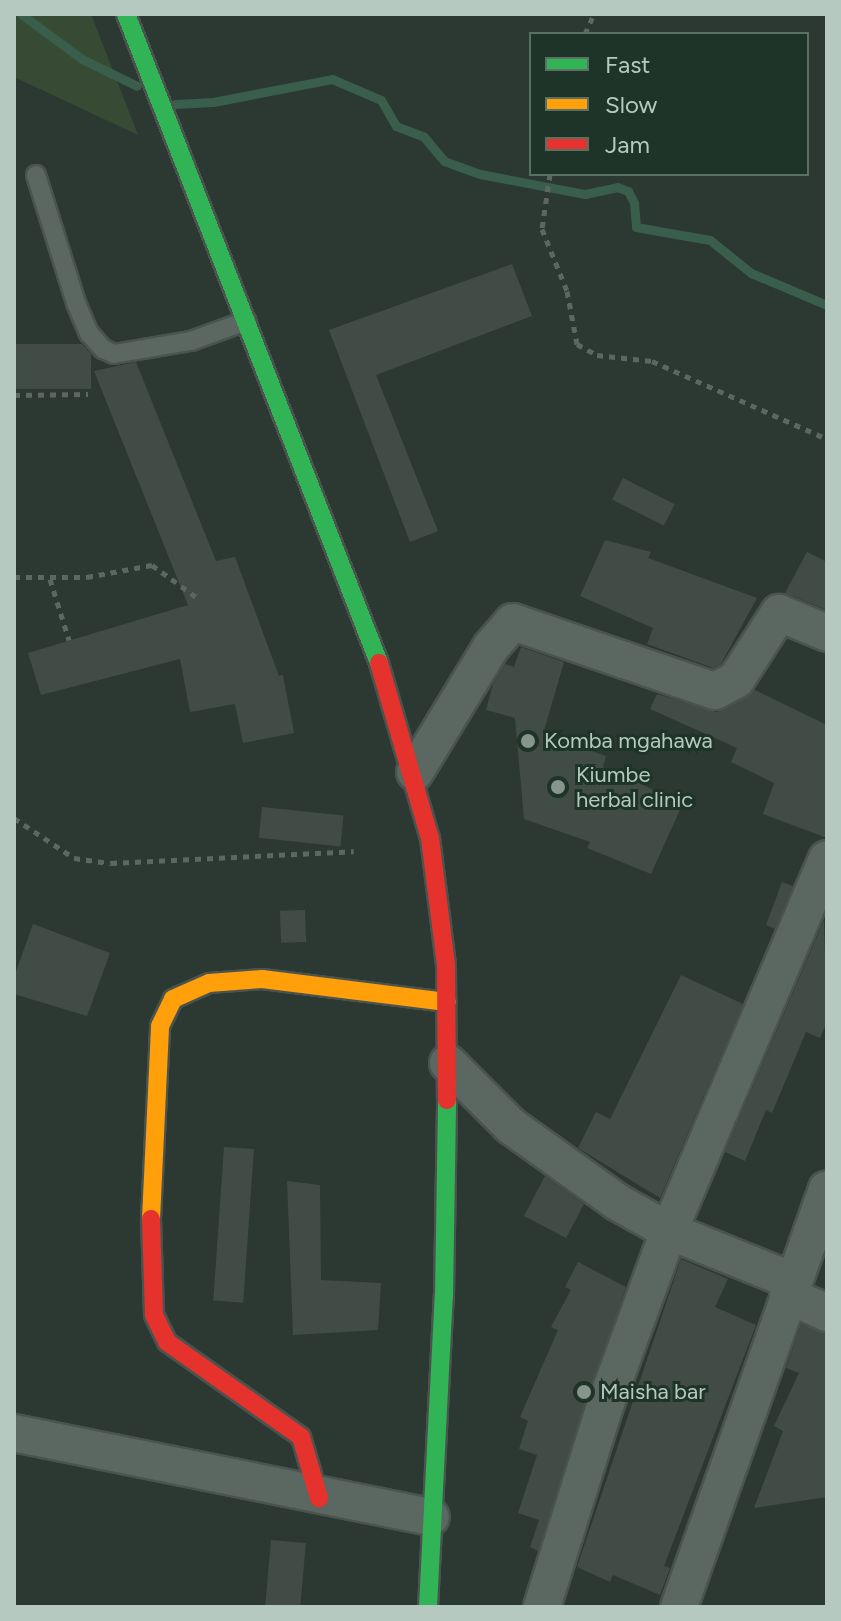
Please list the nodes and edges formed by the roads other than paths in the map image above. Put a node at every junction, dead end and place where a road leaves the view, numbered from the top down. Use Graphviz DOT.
graph roads {
  1 [pos="126,14"];
  2 [pos="36,175"];
  3 [pos="246,321"];
  4 [pos="827,633"];
  5 [pos="415,772"];
  6 [pos="827,859"];
  7 [pos="447,1002"];
  8 [pos="448,1063"];
  9 [pos="827,1189"];
  10 [pos="669,1231"];
  11 [pos="790,1288"];
  12 [pos="827,1313"];
  13 [pos="14,1433"];
  14 [pos="319,1498"];
  15 [pos="431,1517"];
  16 [pos="428,1607"];
  17 [pos="542,1607"];
  18 [pos="679,1607"];
  1 -- 3 [label="main road"];
  2 -- 3 [label="lane"];
  3 -- 5 [label="main road"];
  4 -- 5 [label="street"];
  5 -- 7 [label="main road"];
  6 -- 10 [label="street"];
  7 -- 8 [label="main road"];
  7 -- 14 [label="main road"];
  8 -- 10 [label="street"];
  8 -- 15 [label="main road"];
  9 -- 11 [label="street"];
  10 -- 11 [label="street"];
  10 -- 17 [label="street"];
  11 -- 12 [label="street"];
  11 -- 18 [label="street"];
  13 -- 14 [label="street"];
  14 -- 15 [label="street"];
  15 -- 16 [label="main road"];
}
